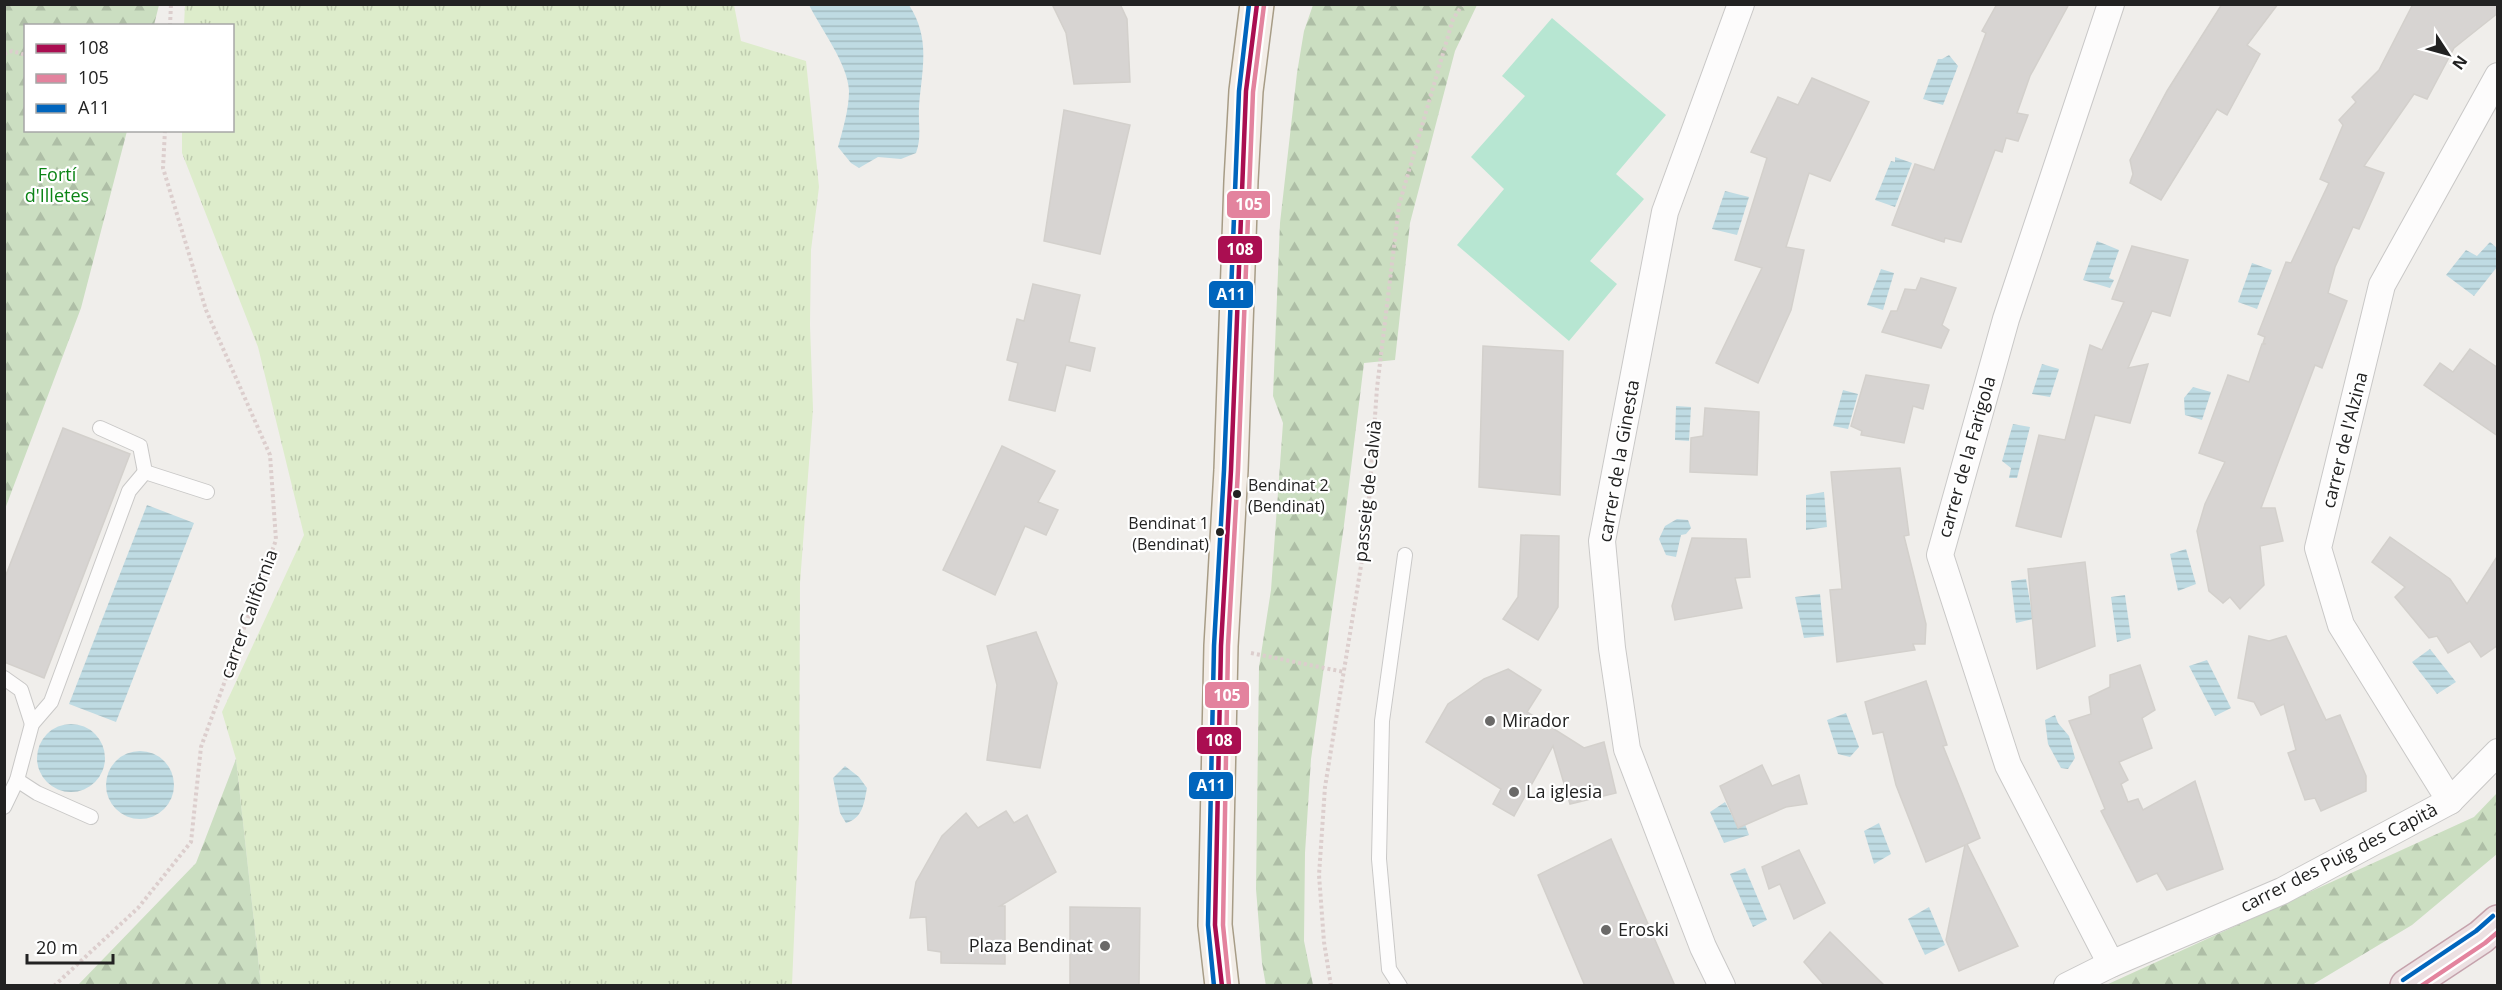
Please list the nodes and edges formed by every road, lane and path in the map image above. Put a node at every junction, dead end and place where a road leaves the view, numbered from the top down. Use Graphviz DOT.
graph roads {
  1 [pos="171,4"];
  2 [pos="1257,4"];
  3 [pos="1463,4"];
  4 [pos="1741,4"];
  5 [pos="2111,4"];
  6 [pos="170,24"];
  7 [pos="4,54"];
  8 [pos="24,54"];
  9 [pos="2498,76"];
  10 [pos="165,132"];
  11 [pos="100,428"];
  12 [pos="145,472"];
  13 [pos="207,492"];
  14 [pos="1405,555"];
  15 [pos="1248,653"];
  16 [pos="1344,672"];
  17 [pos="4,678"];
  18 [pos="32,724"];
  19 [pos="2498,752"];
  20 [pos="17,780"];
  21 [pos="2450,801"];
  22 [pos="4,807"];
  23 [pos="91,817"];
  24 [pos="2498,922"];
  25 [pos="2111,964"];
  26 [pos="54,986"];
  27 [pos="1222,986"];
  28 [pos="1331,986"];
  29 [pos="1400,986"];
  30 [pos="1722,986"];
  31 [pos="2067,986"];
  32 [pos="2408,986"];
  1 -- 6 [label="path"];
  2 -- 27 [label="main road"];
  3 -- 16 [label="path, passeig de Calvià"];
  4 -- 30 [label="street, carrer de la Ginesta"];
  5 -- 25 [label="street, carrer de la Farigola"];
  7 -- 8 [label="path"];
  9 -- 21 [label="street, carrer de l'Alzina"];
  10 -- 26 [label="path, carrer Califòrnia"];
  11 -- 12 [label="lane"];
  12 -- 13 [label="lane"];
  12 -- 18 [label="lane"];
  14 -- 29 [label="lane"];
  15 -- 16 [label="path"];
  16 -- 28 [label="path, passeig de Calvià"];
  17 -- 18 [label="lane"];
  18 -- 20 [label="lane"];
  19 -- 21 [label="street, carrer des Puig des Capità"];
  20 -- 22 [label="lane"];
  20 -- 23 [label="lane"];
  21 -- 25 [label="street, carrer des Puig des Capità"];
  24 -- 32 [label="highway"];
  25 -- 31 [label="street, carrer des Puig des Capità"];
}
